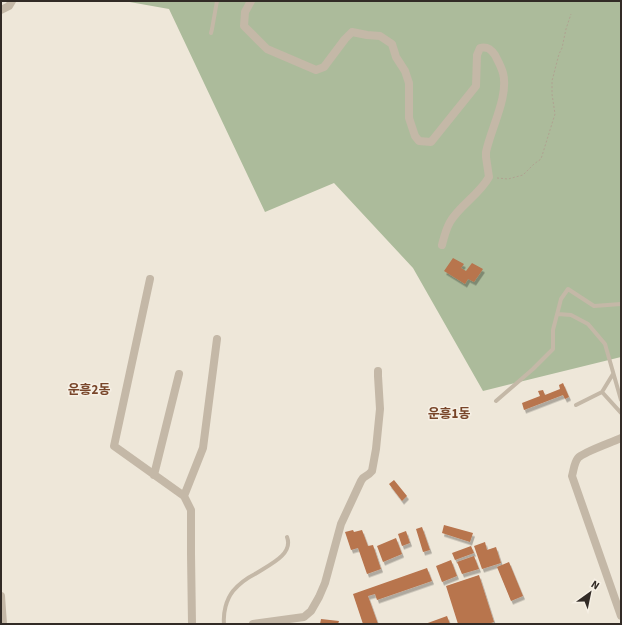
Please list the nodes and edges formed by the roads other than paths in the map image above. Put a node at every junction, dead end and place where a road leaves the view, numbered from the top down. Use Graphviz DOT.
graph roads {
  1 [pos="12,1"];
  2 [pos="217,1"];
  3 [pos="251,1"];
  4 [pos="1,10"];
  5 [pos="211,33"];
  6 [pos="442,246"];
  7 [pos="150,280"];
  8 [pos="621,304"];
  9 [pos="558,314"];
  10 [pos="217,339"];
  11 [pos="378,371"];
  12 [pos="180,374"];
  13 [pos="613,374"];
  14 [pos="602,392"];
  15 [pos="621,400"];
  16 [pos="496,401"];
  17 [pos="576,405"];
  18 [pos="621,413"];
  19 [pos="621,438"];
  20 [pos="154,475"];
  21 [pos="184,496"];
  22 [pos="288,537"];
  23 [pos="1,596"];
  24 [pos="621,616"];
  25 [pos="3,624"];
  26 [pos="192,624"];
  27 [pos="224,624"];
  28 [pos="253,624"];
  1 -- 4 [label="street"];
  2 -- 5 [label="lane"];
  3 -- 6 [label="street"];
  7 -- 20 [label="street"];
  8 -- 9 [label="lane"];
  9 -- 13 [label="lane"];
  9 -- 16 [label="lane"];
  10 -- 21 [label="street"];
  11 -- 28 [label="street"];
  12 -- 20 [label="street"];
  13 -- 14 [label="lane"];
  13 -- 15 [label="lane"];
  14 -- 17 [label="lane"];
  14 -- 18 [label="lane"];
  19 -- 24 [label="street"];
  20 -- 21 [label="street"];
  21 -- 26 [label="street"];
  22 -- 27 [label="lane"];
  23 -- 25 [label="street"];
}
